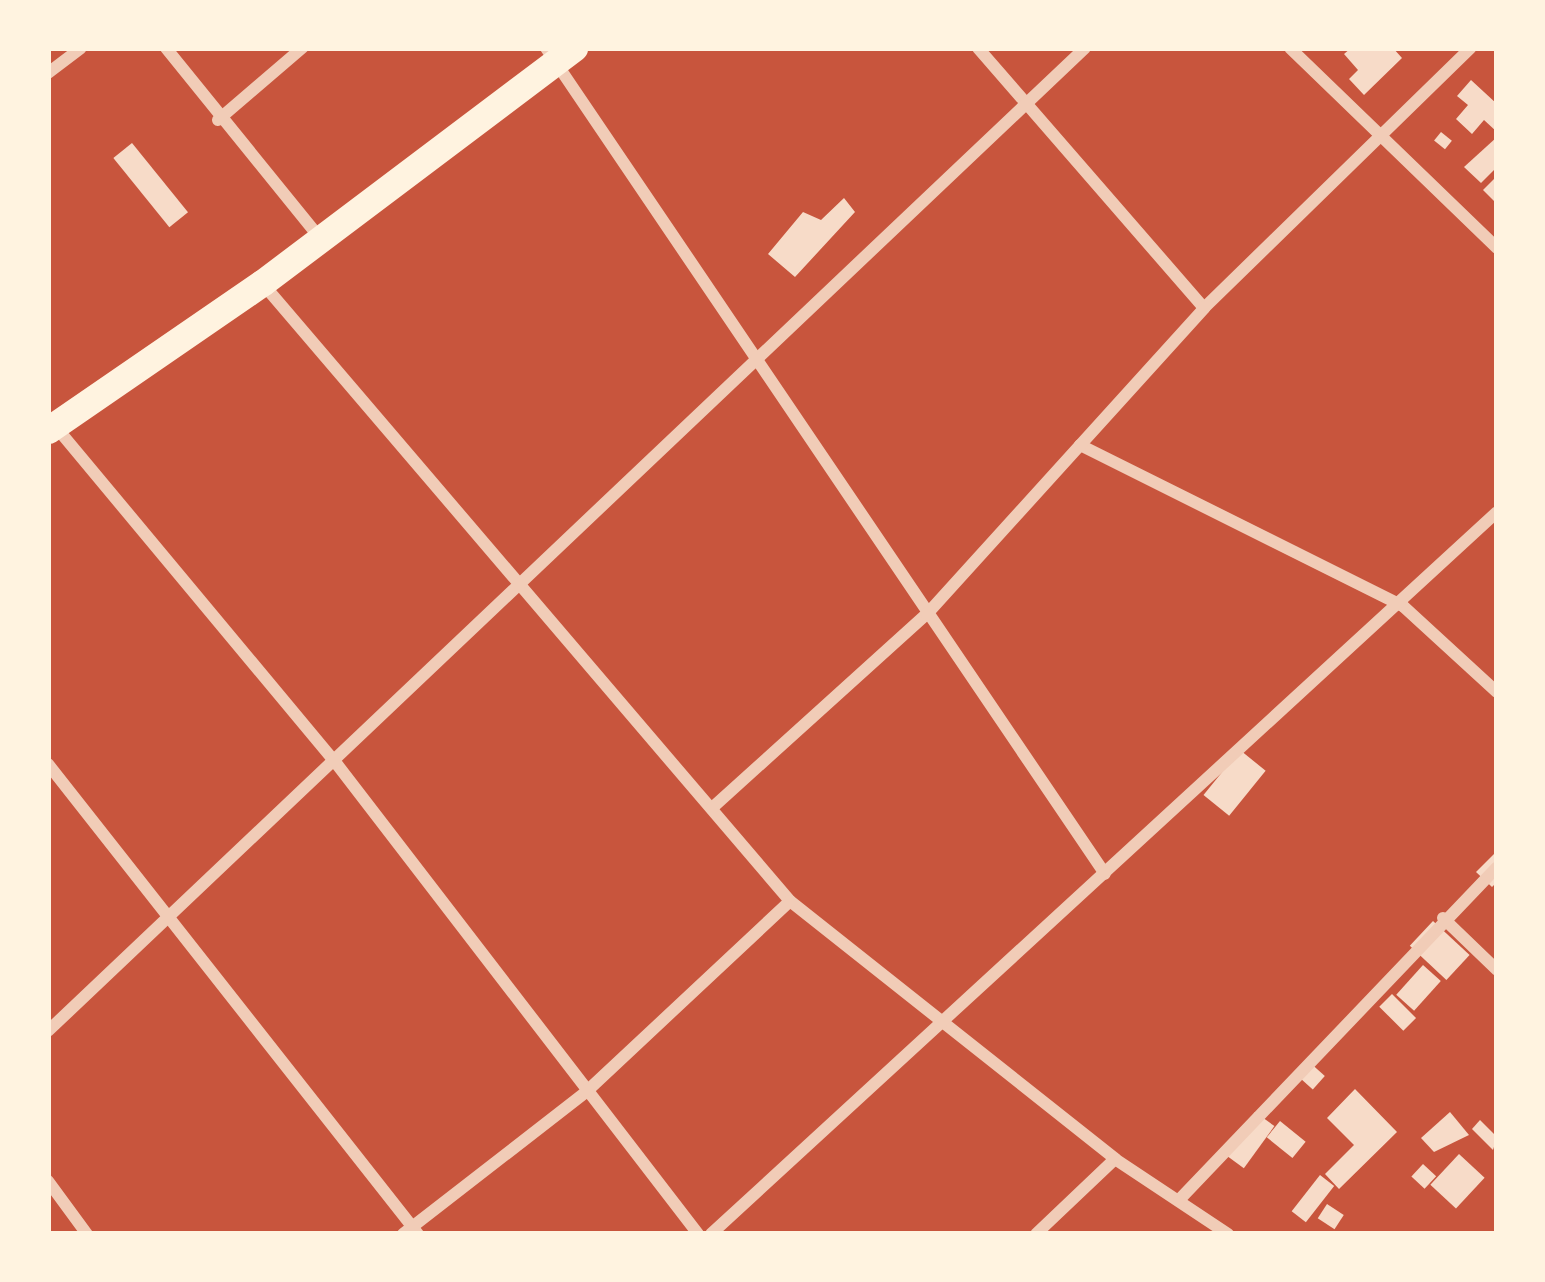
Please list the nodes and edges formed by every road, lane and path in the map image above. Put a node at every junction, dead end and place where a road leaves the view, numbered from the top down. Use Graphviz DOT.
graph roads {
  1 [pos="81,48"];
  2 [pos="166,48"];
  3 [pos="302,48"];
  4 [pos="978,48"];
  5 [pos="1085,48"];
  6 [pos="1290,48"];
  7 [pos="1470,48"];
  8 [pos="558,53"];
  9 [pos="48,74"];
  10 [pos="1030,98"];
  11 [pos="218,120"];
  12 [pos="1378,137"];
  13 [pos="321,238"];
  14 [pos="1497,248"];
  15 [pos="262,283"];
  16 [pos="1204,308"];
  17 [pos="763,361"];
  18 [pos="50,424"];
  19 [pos="1081,445"];
  20 [pos="1497,512"];
  21 [pos="524,584"];
  22 [pos="1403,606"];
  23 [pos="927,614"];
  24 [pos="1497,692"];
  25 [pos="336,763"];
  26 [pos="48,764"];
  27 [pos="712,808"];
  28 [pos="1497,867"];
  29 [pos="1105,874"];
  30 [pos="790,901"];
  31 [pos="174,916"];
  32 [pos="1443,918"];
  33 [pos="1497,970"];
  34 [pos="943,1025"];
  35 [pos="48,1031"];
  36 [pos="586,1092"];
  37 [pos="1115,1159"];
  38 [pos="48,1181"];
  39 [pos="1179,1200"];
  40 [pos="411,1232"];
  41 [pos="87,1234"];
  42 [pos="698,1234"];
  43 [pos="710,1234"];
  44 [pos="1036,1234"];
  45 [pos="1228,1234"];
  1 -- 9 [label="street"];
  2 -- 11 [label="street"];
  3 -- 11 [label="street"];
  4 -- 10 [label="street"];
  5 -- 10 [label="street"];
  6 -- 12 [label="street"];
  7 -- 12 [label="street"];
  8 -- 13 [label="highway"];
  8 -- 17 [label="street"];
  10 -- 16 [label="street"];
  10 -- 17 [label="street"];
  11 -- 13 [label="street"];
  12 -- 14 [label="street"];
  12 -- 16 [label="street"];
  13 -- 15 [label="highway"];
  15 -- 18 [label="highway"];
  15 -- 21 [label="street"];
  16 -- 19 [label="street"];
  17 -- 21 [label="street"];
  17 -- 23 [label="street"];
  18 -- 25 [label="street"];
  19 -- 22 [label="street"];
  19 -- 23 [label="street"];
  20 -- 22 [label="street"];
  21 -- 25 [label="street"];
  21 -- 27 [label="street"];
  22 -- 24 [label="street"];
  22 -- 29 [label="street"];
  23 -- 27 [label="street"];
  23 -- 29 [label="street"];
  25 -- 31 [label="street"];
  25 -- 36 [label="street"];
  26 -- 31 [label="street"];
  27 -- 30 [label="street"];
  28 -- 32 [label="street"];
  29 -- 34 [label="street"];
  30 -- 34 [label="street"];
  30 -- 36 [label="street"];
  31 -- 35 [label="street"];
  31 -- 40 [label="street"];
  32 -- 33 [label="street"];
  32 -- 39 [label="street"];
  34 -- 37 [label="street"];
  34 -- 43 [label="street"];
  36 -- 40 [label="street"];
  36 -- 42 [label="street"];
  37 -- 39 [label="street"];
  37 -- 44 [label="street"];
  38 -- 41 [label="street"];
  39 -- 45 [label="street"];
}
